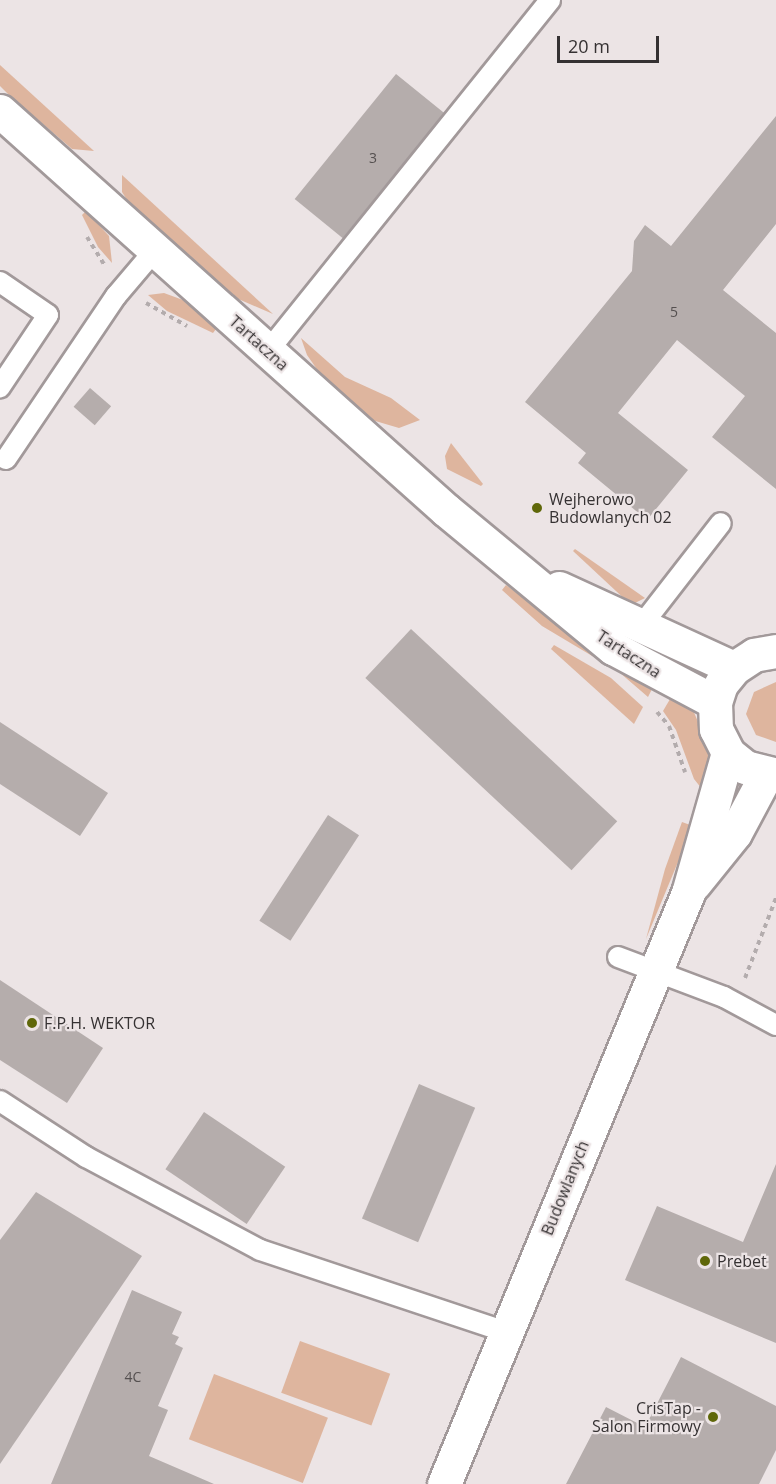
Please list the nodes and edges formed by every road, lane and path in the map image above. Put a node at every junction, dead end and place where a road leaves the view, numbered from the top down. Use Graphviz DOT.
graph roads {
  1 [pos="550,0"];
  2 [pos="0,111"];
  3 [pos="155,250"];
  4 [pos="0,282"];
  5 [pos="268,351"];
  6 [pos="0,387"];
  7 [pos="6,459"];
  8 [pos="721,523"];
  9 [pos="522,571"];
  10 [pos="641,626"];
  11 [pos="776,651"];
  12 [pos="734,668"];
  13 [pos="715,702"];
  14 [pos="728,753"];
  15 [pos="771,775"];
  16 [pos="688,893"];
  17 [pos="776,898"];
  18 [pos="618,957"];
  19 [pos="654,971"];
  20 [pos="743,984"];
  21 [pos="776,1025"];
  22 [pos="0,1101"];
  23 [pos="506,1332"];
  24 [pos="444,1484"];
  1 -- 5 [label="lane"];
  2 -- 3 [label="street, Tartaczna"];
  3 -- 5 [label="street, Tartaczna"];
  3 -- 7 [label="lane"];
  4 -- 6 [label="lane"];
  5 -- 9 [label="street, Tartaczna"];
  8 -- 10 [label="lane"];
  9 -- 10 [label="street, Tartaczna"];
  9 -- 13 [label="street, Tartaczna"];
  10 -- 12 [label="street, Tartaczna"];
  11 -- 12 [label="street"];
  12 -- 13 [label="street"];
  13 -- 14 [label="street"];
  14 -- 15 [label="street"];
  14 -- 16 [label="street, Budowlanych"];
  15 -- 16 [label="street, Budowlanych"];
  16 -- 19 [label="street, Budowlanych"];
  17 -- 20 [label="path"];
  18 -- 19 [label="lane"];
  19 -- 21 [label="lane"];
  19 -- 23 [label="street, Budowlanych"];
  22 -- 23 [label="lane"];
  23 -- 24 [label="street, Budowlanych"];
}
